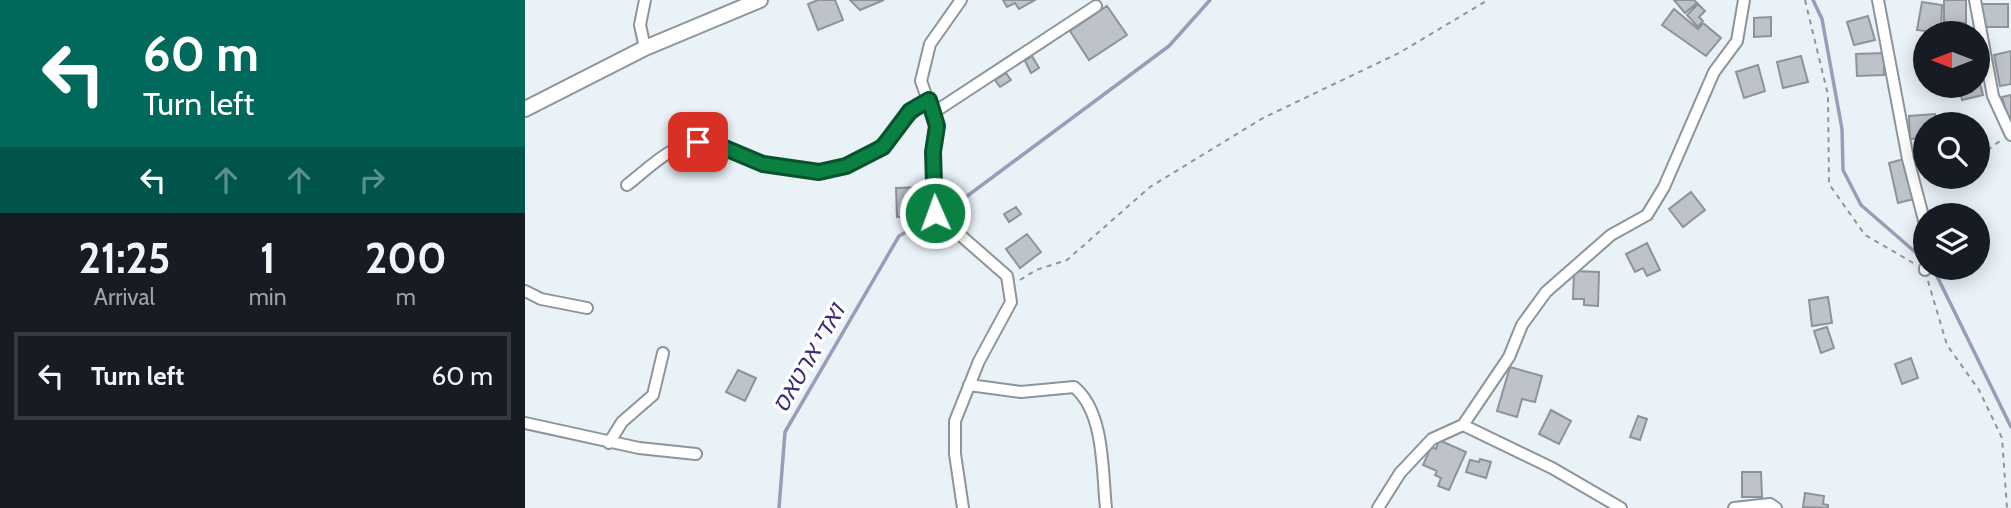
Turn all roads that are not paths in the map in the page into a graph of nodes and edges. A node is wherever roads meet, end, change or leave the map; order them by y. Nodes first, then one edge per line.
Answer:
1 (646, 0) edge
2 (761, 0) edge
3 (961, 0) edge
4 (1744, 0) edge
5 (1878, 0) edge
6 (1975, 0) edge
7 (1096, 6) dead end
8 (645, 48) junction
9 (929, 100) junction
10 (525, 110) edge
11 (933, 113) junction
12 (2011, 135) edge
13 (627, 186) dead end
14 (1920, 203) edge
15 (525, 291) edge
16 (587, 308) dead end
17 (663, 353) dead end
18 (969, 385) junction
19 (525, 424) edge
20 (1463, 425) junction
21 (609, 443) junction
22 (696, 454) dead end
23 (963, 508) edge
24 (1106, 508) edge
25 (1378, 508) edge
26 (1621, 508) edge
27 (1734, 508) edge
28 (1776, 508) edge

1 - 8 street
2 - 8 street
3 - 9 street
4 - 20 street
5 - 14 street
6 - 12 street
7 - 11 street
8 - 10 street
9 - 11 street
9 - 13 street
11 - 18 street
15 - 16 street
17 - 21 street
18 - 23 street
18 - 24 street
19 - 21 street
20 - 25 street
20 - 26 street
21 - 22 street
27 - 28 street

